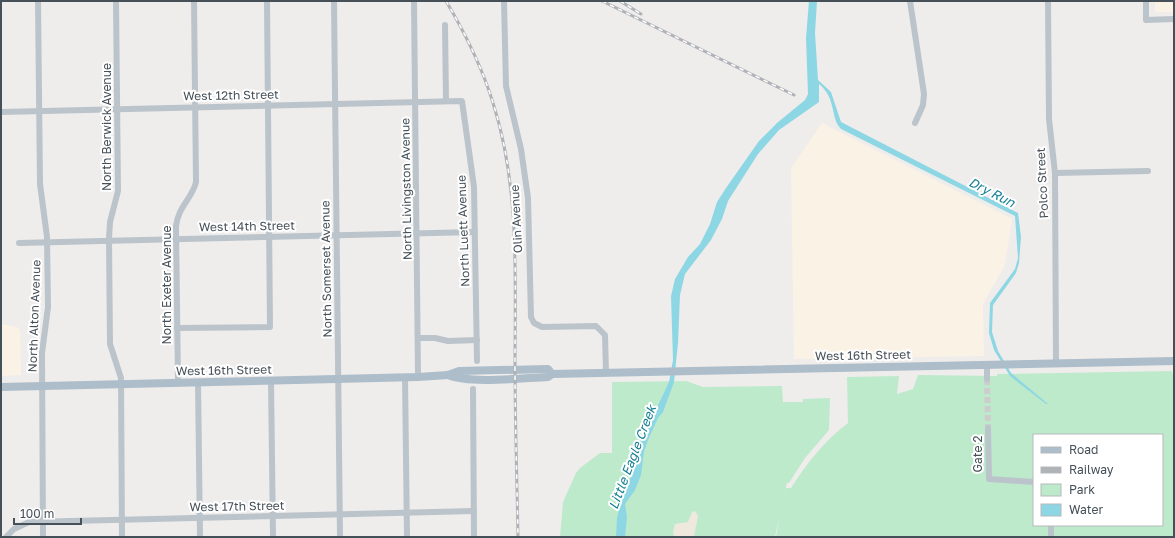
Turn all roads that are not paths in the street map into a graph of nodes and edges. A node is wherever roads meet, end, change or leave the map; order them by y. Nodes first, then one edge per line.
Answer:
1 (38, 1) edge
2 (116, 1) edge
3 (194, 1) edge
4 (267, 1) edge
5 (334, 1) edge
6 (414, 1) edge
7 (504, 1) edge
8 (910, 1) edge
9 (1048, 1) edge
10 (1146, 1) edge
11 (1174, 19) edge
12 (445, 25) dead end
13 (446, 101) junction
14 (462, 101) joint
15 (416, 102) junction
16 (335, 104) junction
17 (268, 105) junction
18 (195, 107) junction
19 (117, 109) junction
20 (39, 111) junction
21 (1, 112) edge
22 (915, 123) dead end
23 (1148, 171) dead end
24 (1055, 173) junction
25 (475, 232) junction
26 (417, 233) junction
27 (337, 235) junction
28 (269, 237) junction
29 (176, 239) junction
30 (109, 240) junction
31 (47, 242) junction
32 (19, 243) dead end
33 (177, 328) junction
34 (418, 338) junction
35 (477, 340) junction
36 (476, 361) dead end
37 (1174, 361) edge
38 (1056, 364) junction
39 (987, 365) junction
40 (606, 373) junction
41 (405, 377) junction
42 (418, 377) junction
43 (338, 379) junction
44 (987, 379) tunnel mouth
45 (271, 381) junction
46 (198, 382) junction
47 (178, 383) junction
48 (120, 384) junction
49 (42, 386) junction
50 (1, 387) edge
51 (473, 389) dead end
52 (988, 428) tunnel mouth
53 (1033, 482) edge
54 (474, 511) junction
55 (407, 513) junction
56 (340, 514) junction
57 (272, 516) junction
58 (200, 518) junction
59 (122, 520) junction
60 (43, 522) junction
61 (1051, 526) edge
62 (6, 537) edge
63 (43, 537) edge
64 (122, 537) edge
65 (200, 537) edge
66 (273, 537) edge
67 (340, 537) edge
68 (407, 537) edge
69 (474, 537) edge
70 (1051, 537) edge

1 - 20 street, North Alton Avenue
2 - 19 street, North Berwick Avenue
3 - 18 street, North Exeter Avenue
4 - 17 street
5 - 16 street, North Somerset Avenue
6 - 15 street, North Livingston Avenue
7 - 40 street, Olin Avenue
8 - 22 street
9 - 24 street, Polco Street
10 - 11 street
12 - 13 street
13 - 14 street, West 12th Street
13 - 15 street, West 12th Street
14 - 25 street, North Luett Avenue
15 - 16 street, West 12th Street
15 - 26 street, North Livingston Avenue
16 - 17 street, West 12th Street
16 - 27 street, North Somerset Avenue
17 - 18 street, West 12th Street
17 - 28 street
18 - 19 street, West 12th Street
18 - 29 street, North Exeter Avenue
19 - 20 street, West 12th Street
19 - 30 street, North Berwick Avenue
20 - 21 street, West 12th Street
20 - 31 street, North Alton Avenue
23 - 24 street
24 - 38 street, Polco Street
25 - 26 street, West 14th Street
25 - 35 street, North Luett Avenue
26 - 27 street, West 14th Street
26 - 34 street, North Livingston Avenue
27 - 28 street, West 14th Street
27 - 43 street, North Somerset Avenue
28 - 29 street, West 14th Street
28 - 33 street
29 - 30 street, West 14th Street
29 - 33 street, North Exeter Avenue
30 - 31 street, West 14th Street
30 - 48 street, North Berwick Avenue
31 - 32 street, West 14th Street
31 - 49 street, North Alton Avenue
33 - 47 street, North Exeter Avenue
34 - 35 street
34 - 42 street, North Livingston Avenue
35 - 36 street, North Luett Avenue
37 - 38 main road, West 16th Street
38 - 39 main road, West 16th Street
39 - 40 main road, West 16th Street
39 - 44 street
40 - 42 main road, West 16th Street
41 - 42 main road, West 16th Street
41 - 43 main road, West 16th Street
41 - 55 street
43 - 45 main road, West 16th Street
43 - 56 street, North Somerset Avenue
45 - 46 main road, West 16th Street
45 - 57 street
46 - 47 main road, West 16th Street
46 - 58 street
47 - 48 main road, West 16th Street
48 - 49 main road, West 16th Street
48 - 59 street, North Berwick Avenue
49 - 50 main road, West 16th Street
49 - 60 street, North Alton Avenue
51 - 54 street
52 - 53 street, Gate 2
54 - 55 street, West 17th Street
54 - 69 street
55 - 56 street, West 17th Street
55 - 68 street
56 - 57 street, West 17th Street
56 - 67 street, North Somerset Avenue
57 - 58 street, West 17th Street
57 - 66 street
58 - 59 street, West 17th Street
58 - 65 street
59 - 60 street, West 17th Street
59 - 64 street, North Berwick Avenue
60 - 62 street, West 17th Street
60 - 63 street, North Alton Avenue
61 - 70 street

